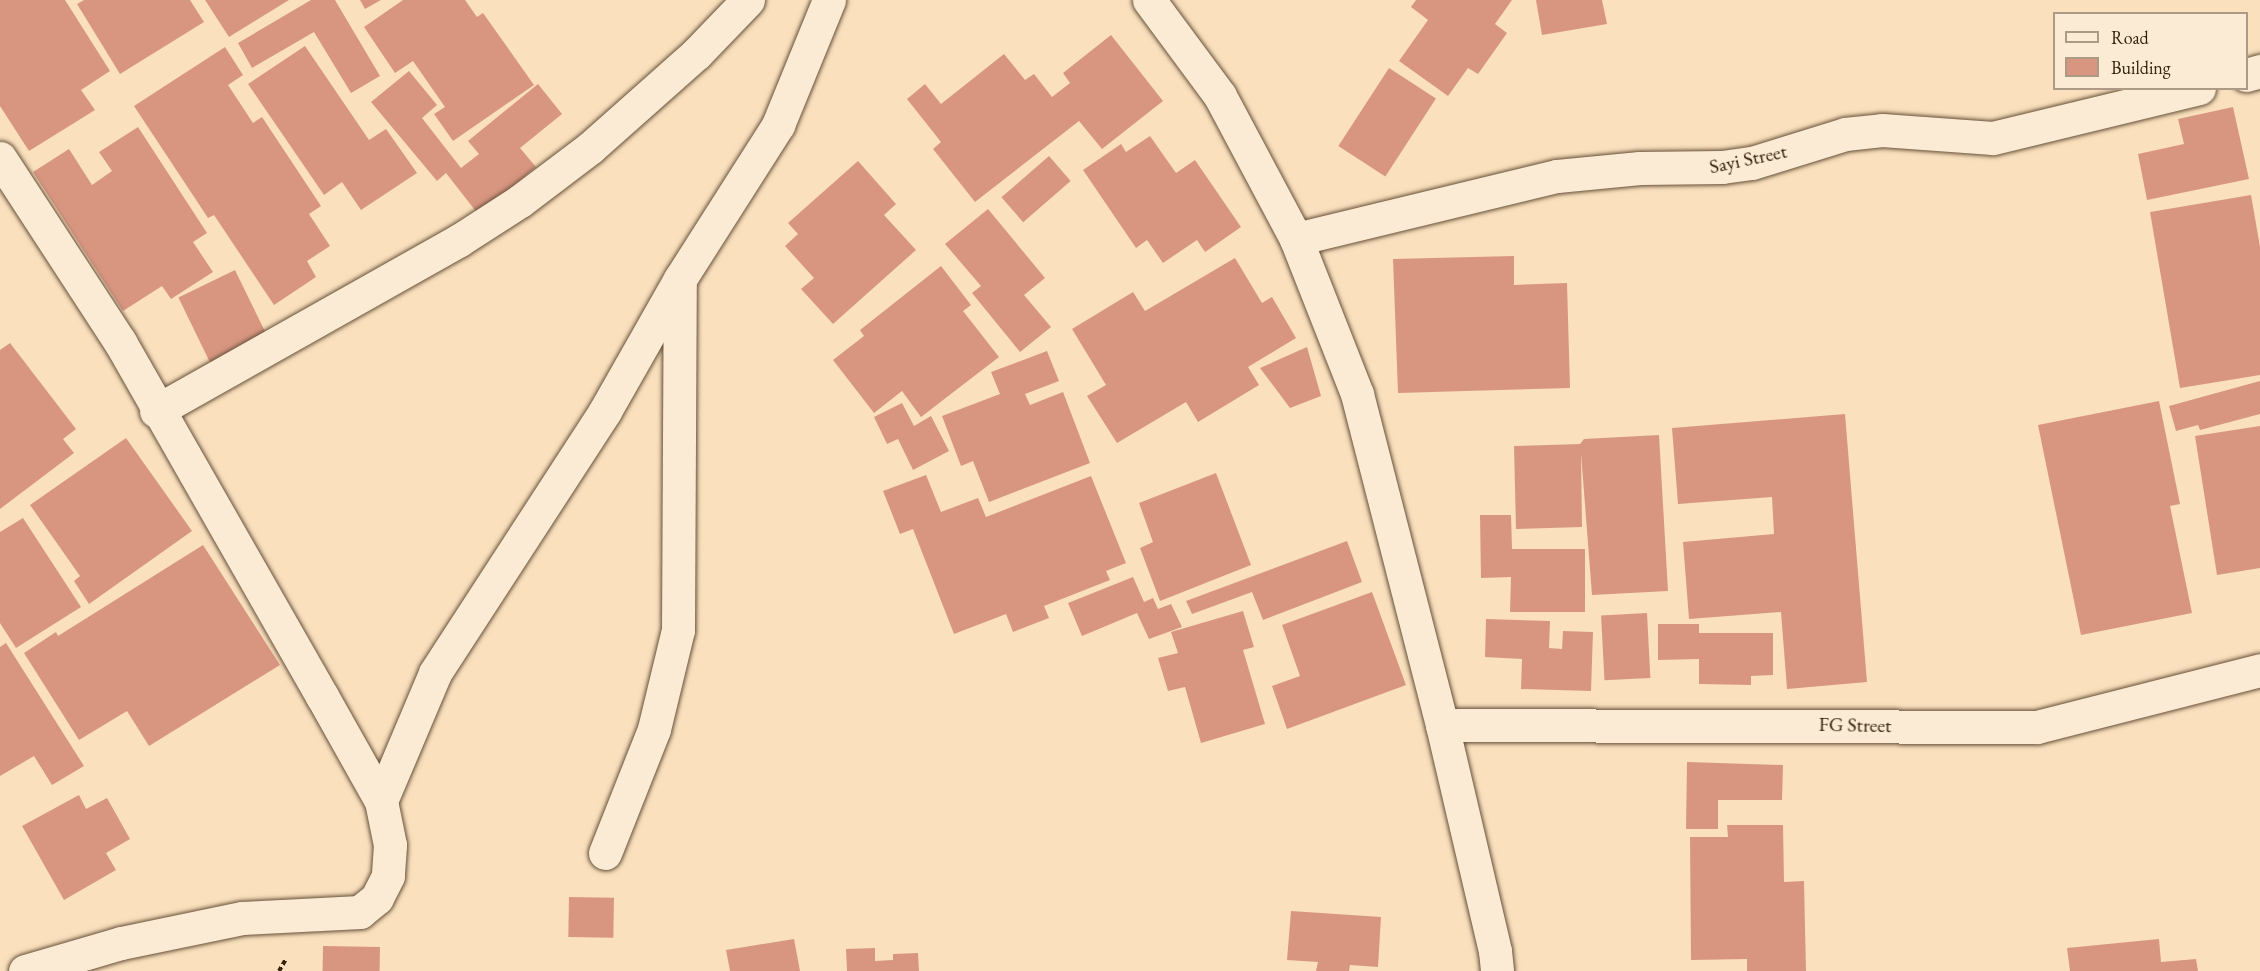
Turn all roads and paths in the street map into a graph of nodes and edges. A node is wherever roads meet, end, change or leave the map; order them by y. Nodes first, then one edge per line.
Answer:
1 (748, 0) edge
2 (829, 0) edge
3 (1149, 0) edge
4 (2191, 90) edge
5 (0, 159) edge
6 (1296, 239) junction
7 (680, 279) junction
8 (156, 411) junction
9 (2260, 670) edge
10 (1442, 725) junction
11 (381, 801) junction
12 (604, 853) dead end
13 (25, 971) edge
14 (1497, 971) edge

1 - 8 street
2 - 7 street
3 - 6 street
4 - 6 street, Sayi Street
5 - 8 street
6 - 10 street
7 - 11 street
7 - 12 street
8 - 11 street
9 - 10 street, FG Street
10 - 14 street
11 - 13 street

